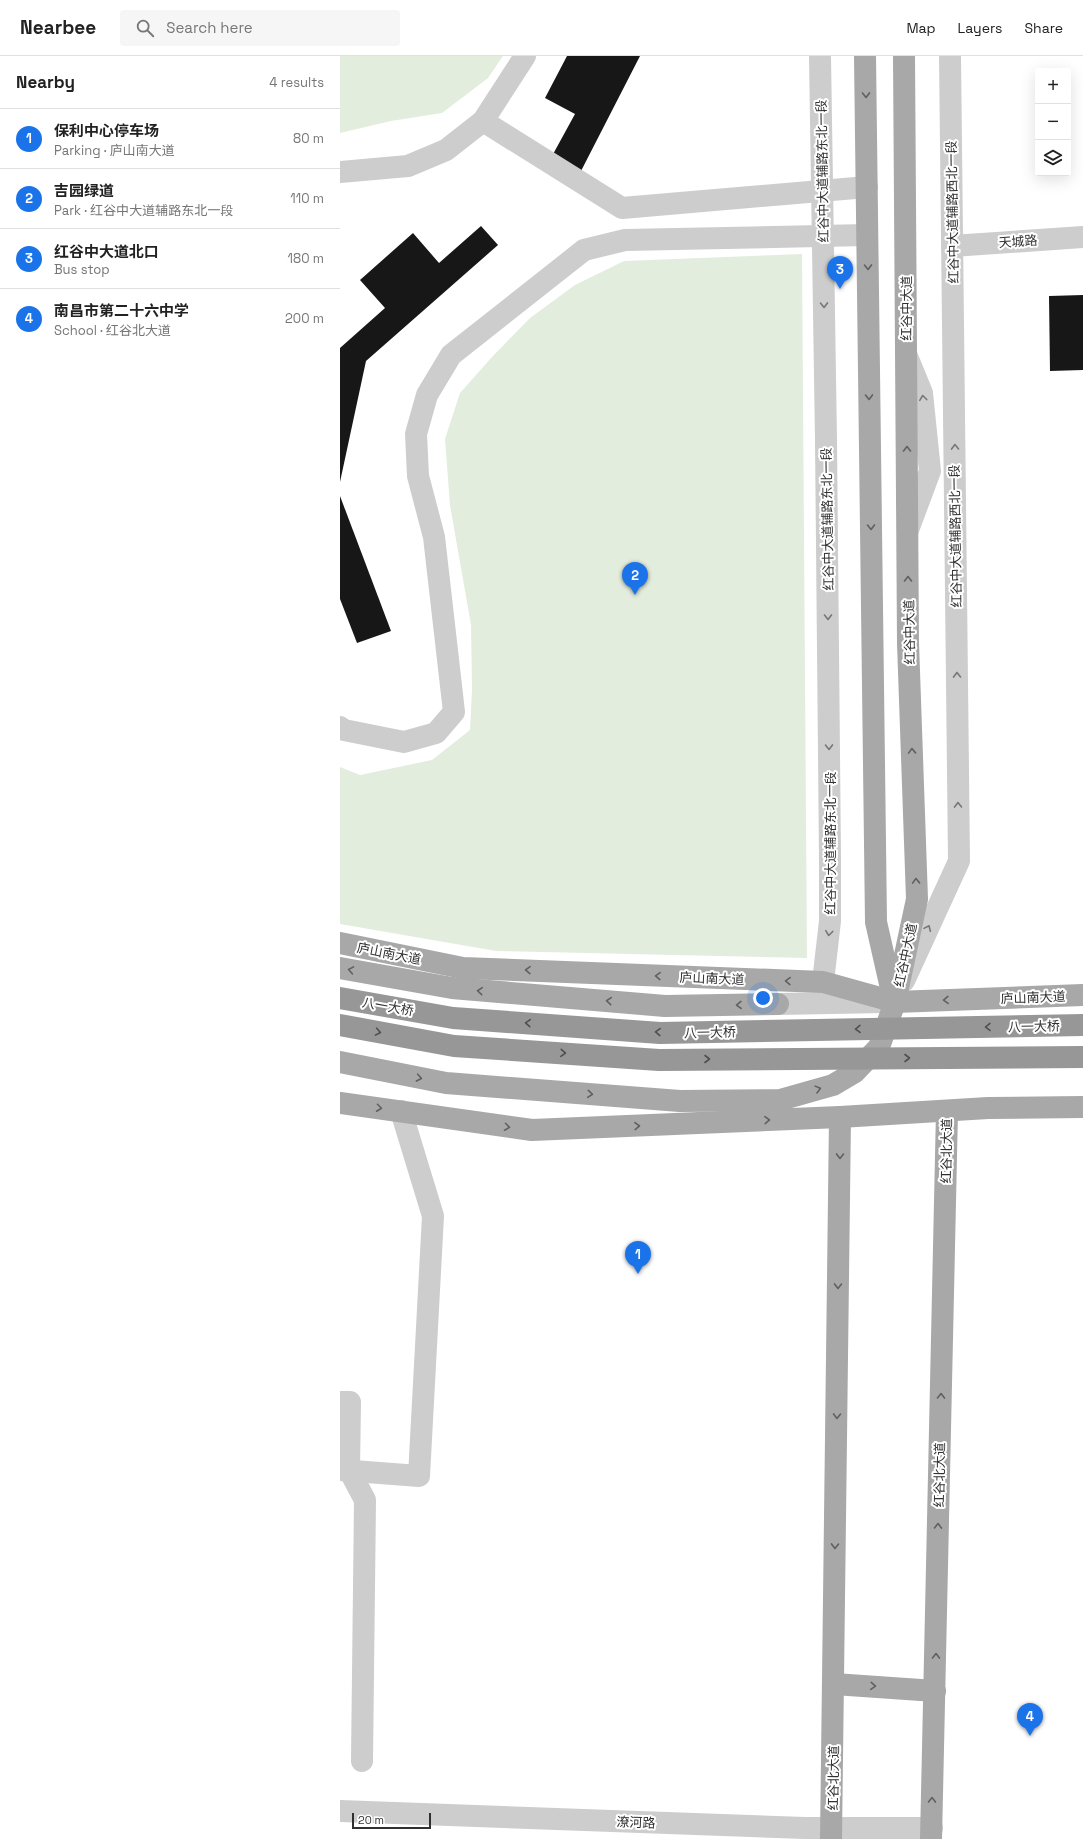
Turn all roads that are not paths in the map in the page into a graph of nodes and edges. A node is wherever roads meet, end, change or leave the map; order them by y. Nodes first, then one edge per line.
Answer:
1 (525, 56) edge
2 (820, 56) edge
3 (865, 56) edge
4 (904, 56) edge
5 (950, 56) edge
6 (483, 122) junction
7 (340, 172) edge
8 (867, 186) junction
9 (822, 190) junction
10 (622, 208) junction
11 (823, 235) junction
12 (867, 235) junction
13 (1083, 237) edge
14 (625, 240) junction
15 (952, 246) junction
16 (340, 727) edge
17 (340, 943) edge
18 (340, 968) edge
19 (822, 982) junction
20 (1083, 995) edge
21 (340, 998) edge
22 (895, 1002) junction
23 (778, 1004) joint
24 (340, 1025) edge
25 (1083, 1025) edge
26 (1083, 1057) edge
27 (340, 1062) edge
28 (340, 1103) edge
29 (1083, 1107) edge
30 (401, 1111) junction
31 (947, 1111) junction
32 (840, 1117) junction
33 (340, 1402) edge
34 (345, 1470) edge
35 (834, 1684) junction
36 (935, 1691) junction
37 (362, 1761) dead end
38 (340, 1811) edge
39 (832, 1834) edge
40 (932, 1834) edge

1 - 6 street
2 - 9 street, 红谷中大道辅路东北一段
3 -> 8 main road, 红谷中大道
22 -> 4 main road, 红谷中大道
5 - 15 street, 红谷中大道辅路西北一段
6 - 7 street
6 - 10 street
8 - 9 street
8 - 12 main road, 红谷中大道
9 - 10 street
9 - 11 street, 红谷中大道辅路东北一段
10 - 14 street
11 - 12 street
11 - 14 street
11 -> 19 street, 红谷中大道辅路东北一段
12 -> 22 main road, 红谷中大道
13 - 15 street, 天城路
14 - 16 street
22 -> 15 street, 红谷中大道辅路西北一段
19 -> 17 main road, 庐山南大道
23 -> 18 main road
19 - 22 main road, 庐山南大道
20 -> 22 main road, 庐山南大道
25 -> 21 highway, 八一大桥, bridge
22 - 23 street
27 -> 22 main road
24 -> 26 highway, 八一大桥, bridge
28 -> 30 main road
29 - 31 main road
30 -> 32 main road
30 - 34 street
31 - 32 main road
36 -> 31 main road, 红谷北大道
32 -> 35 main road, 红谷北大道
33 - 34 street
34 - 37 street
35 -> 36 main road
35 - 39 main road, 红谷北大道
40 -> 36 main road, 红谷北大道
38 - 39 street, 潦河路
39 - 40 street, 潦河路

